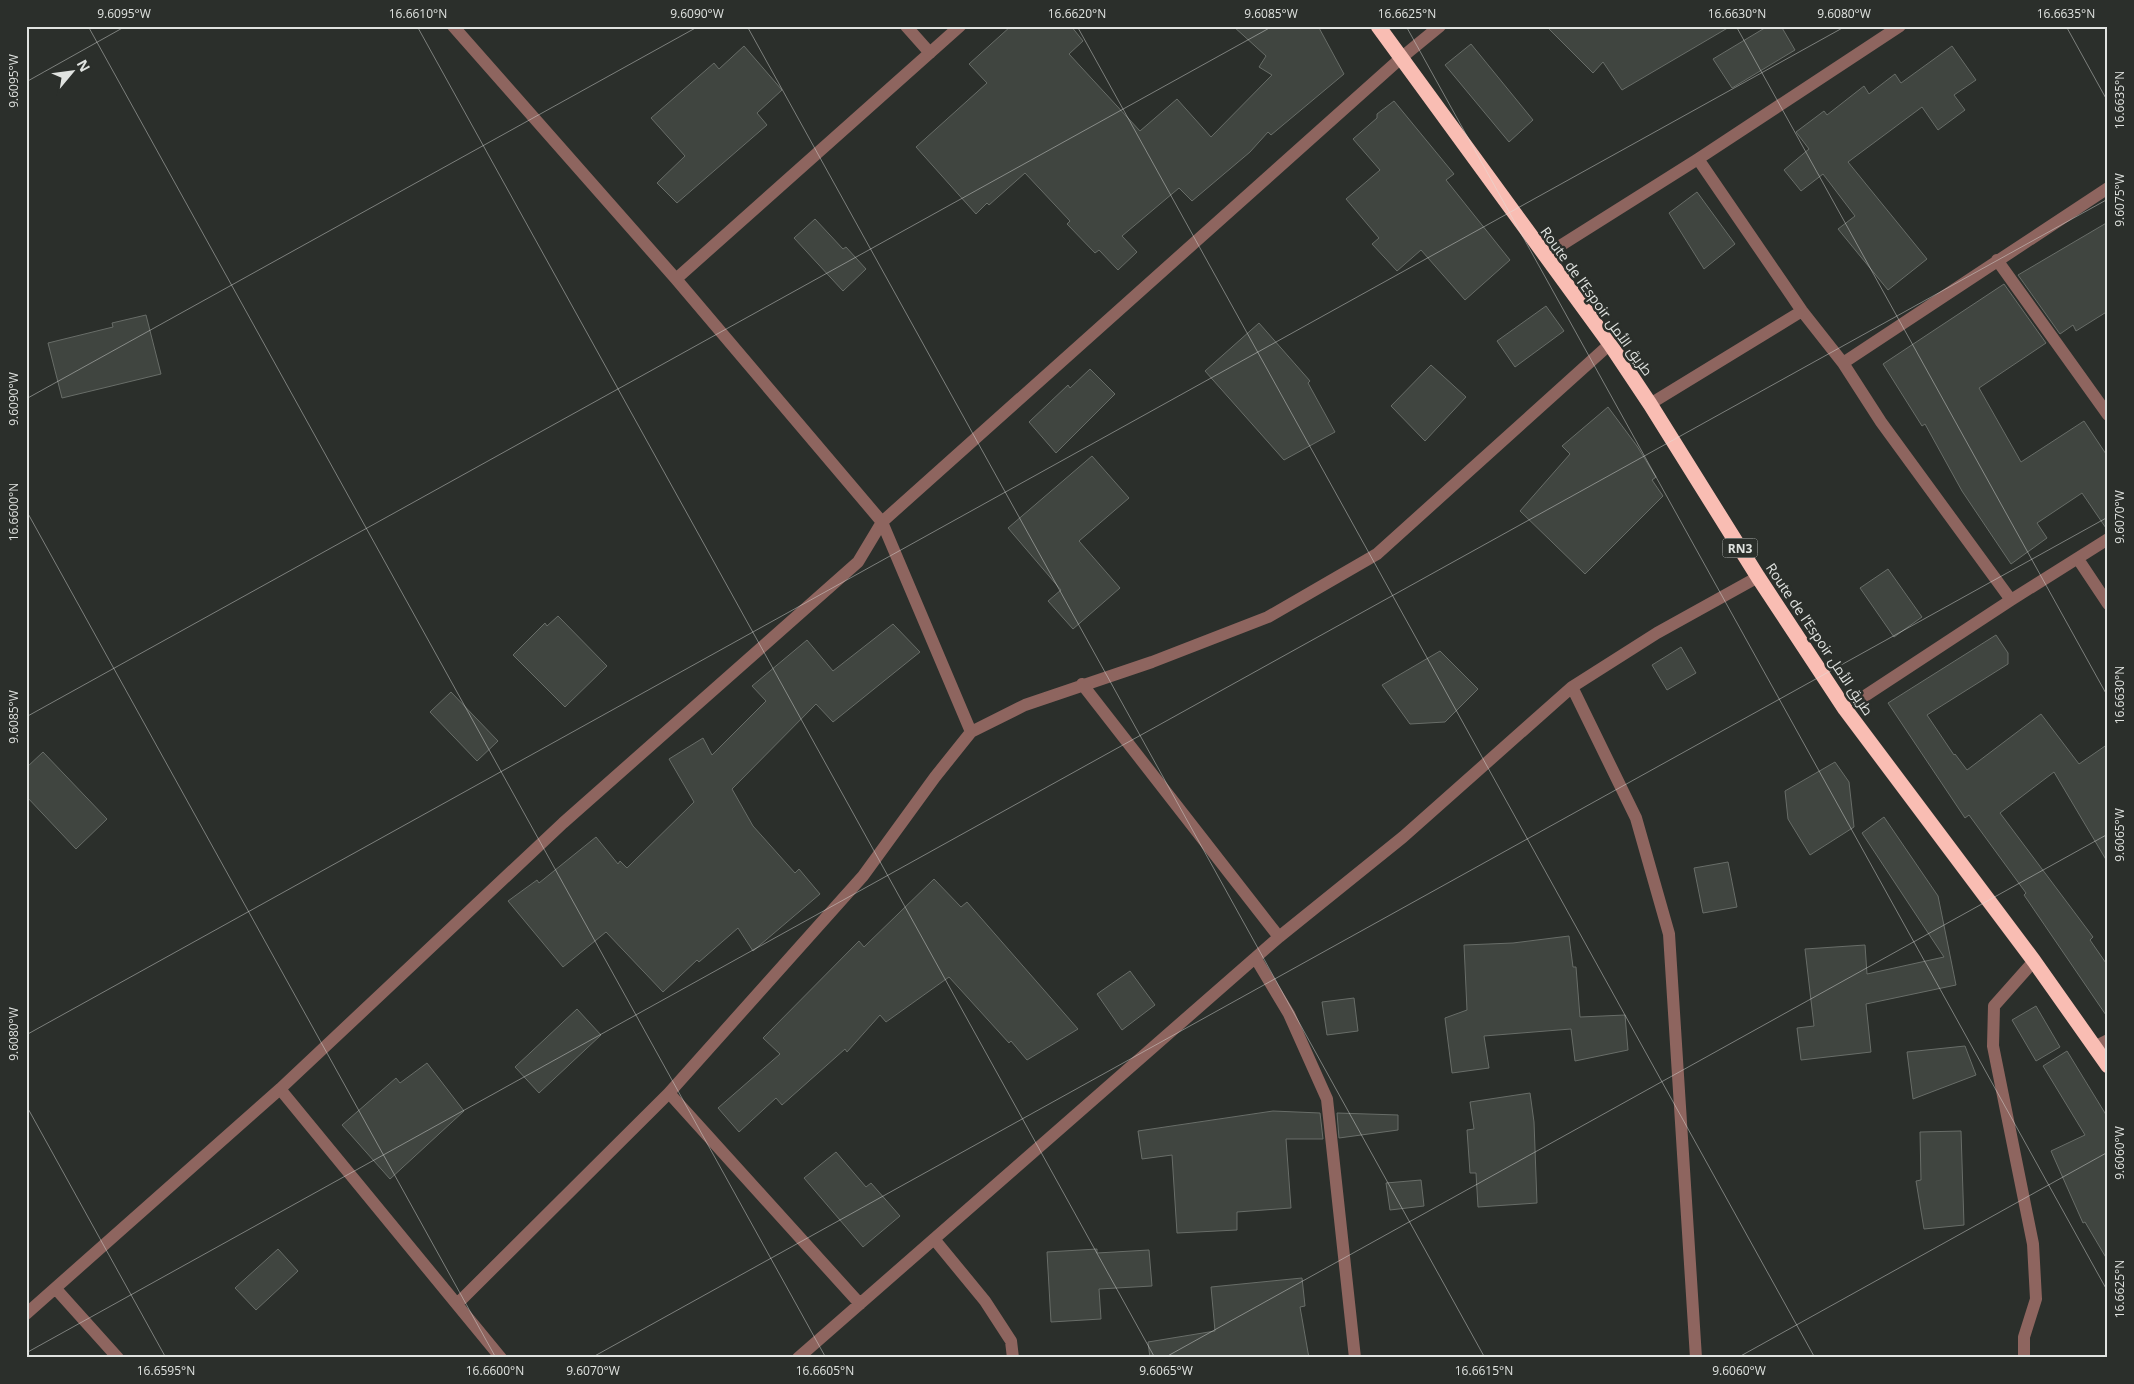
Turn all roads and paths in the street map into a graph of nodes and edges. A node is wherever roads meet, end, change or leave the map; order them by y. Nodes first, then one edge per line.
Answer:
1 (453, 26) edge
2 (906, 26) edge
3 (960, 26) edge
4 (1378, 26) edge
5 (1440, 26) edge
6 (1900, 26) edge
7 (930, 53) junction
8 (1401, 58) junction
9 (1698, 159) junction
10 (2108, 188) edge
11 (1544, 256) junction
12 (1997, 260) junction
13 (676, 279) junction
14 (1802, 311) junction
15 (1610, 344) junction
16 (1843, 364) junction
17 (1650, 404) junction
18 (2108, 415) edge
19 (882, 522) junction
20 (2108, 539) edge
21 (2078, 559) junction
22 (1758, 577) junction
23 (2011, 600) junction
24 (2108, 604) edge
25 (1082, 684) junction
26 (1572, 687) junction
27 (1846, 709) junction
28 (971, 732) junction
29 (1279, 937) junction
30 (1256, 959) junction
31 (2034, 961) junction
32 (2101, 1044) edge
33 (2108, 1066) edge
34 (280, 1089) junction
35 (669, 1093) junction
36 (934, 1239) junction
37 (56, 1289) junction
38 (457, 1304) junction
39 (860, 1304) junction
40 (26, 1314) edge
41 (118, 1358) edge
42 (501, 1358) edge
43 (798, 1358) edge
44 (1013, 1358) edge
45 (1355, 1358) edge
46 (1696, 1358) edge
47 (2024, 1358) edge

1 - 13 street
2 - 7 street
3 - 7 street
4 - 8 highway, Route de l’Espoir طريق الأمل / RN3
5 - 8 street
6 - 9 street
7 - 13 street
8 - 11 highway, Route de l’Espoir طريق الأمل / RN3
8 - 19 street
9 - 11 street
9 - 14 street
10 - 12 street
11 - 15 highway, Route de l’Espoir طريق الأمل / RN3
12 - 16 street
12 - 18 street
13 - 19 street
14 - 16 street
14 - 17 street
15 - 17 highway, Route de l’Espoir طريق الأمل / RN3
15 - 25 street
16 - 23 street
17 - 22 highway, Route de l’Espoir طريق الأمل / RN3
19 - 28 street
19 - 34 street
20 - 21 street
21 - 23 street
21 - 24 street
22 - 26 street
22 - 27 highway, Route de l’Espoir طريق الأمل / RN3
23 - 27 street
25 - 28 street
25 - 29 street
26 - 29 street
26 - 46 street
27 - 31 highway, Route de l’Espoir طريق الأمل / RN3
28 - 35 street
29 - 30 street
30 - 36 street
30 - 45 street
31 - 32 highway, Route de l’Espoir طريق الأمل / RN3
31 - 47 street
32 - 33 highway, Route de l’Espoir طريق الأمل / RN3
34 - 37 street
34 - 38 street
35 - 38 street
35 - 39 street
36 - 39 street
36 - 44 street
37 - 40 street
37 - 41 street
38 - 42 street
39 - 43 street

